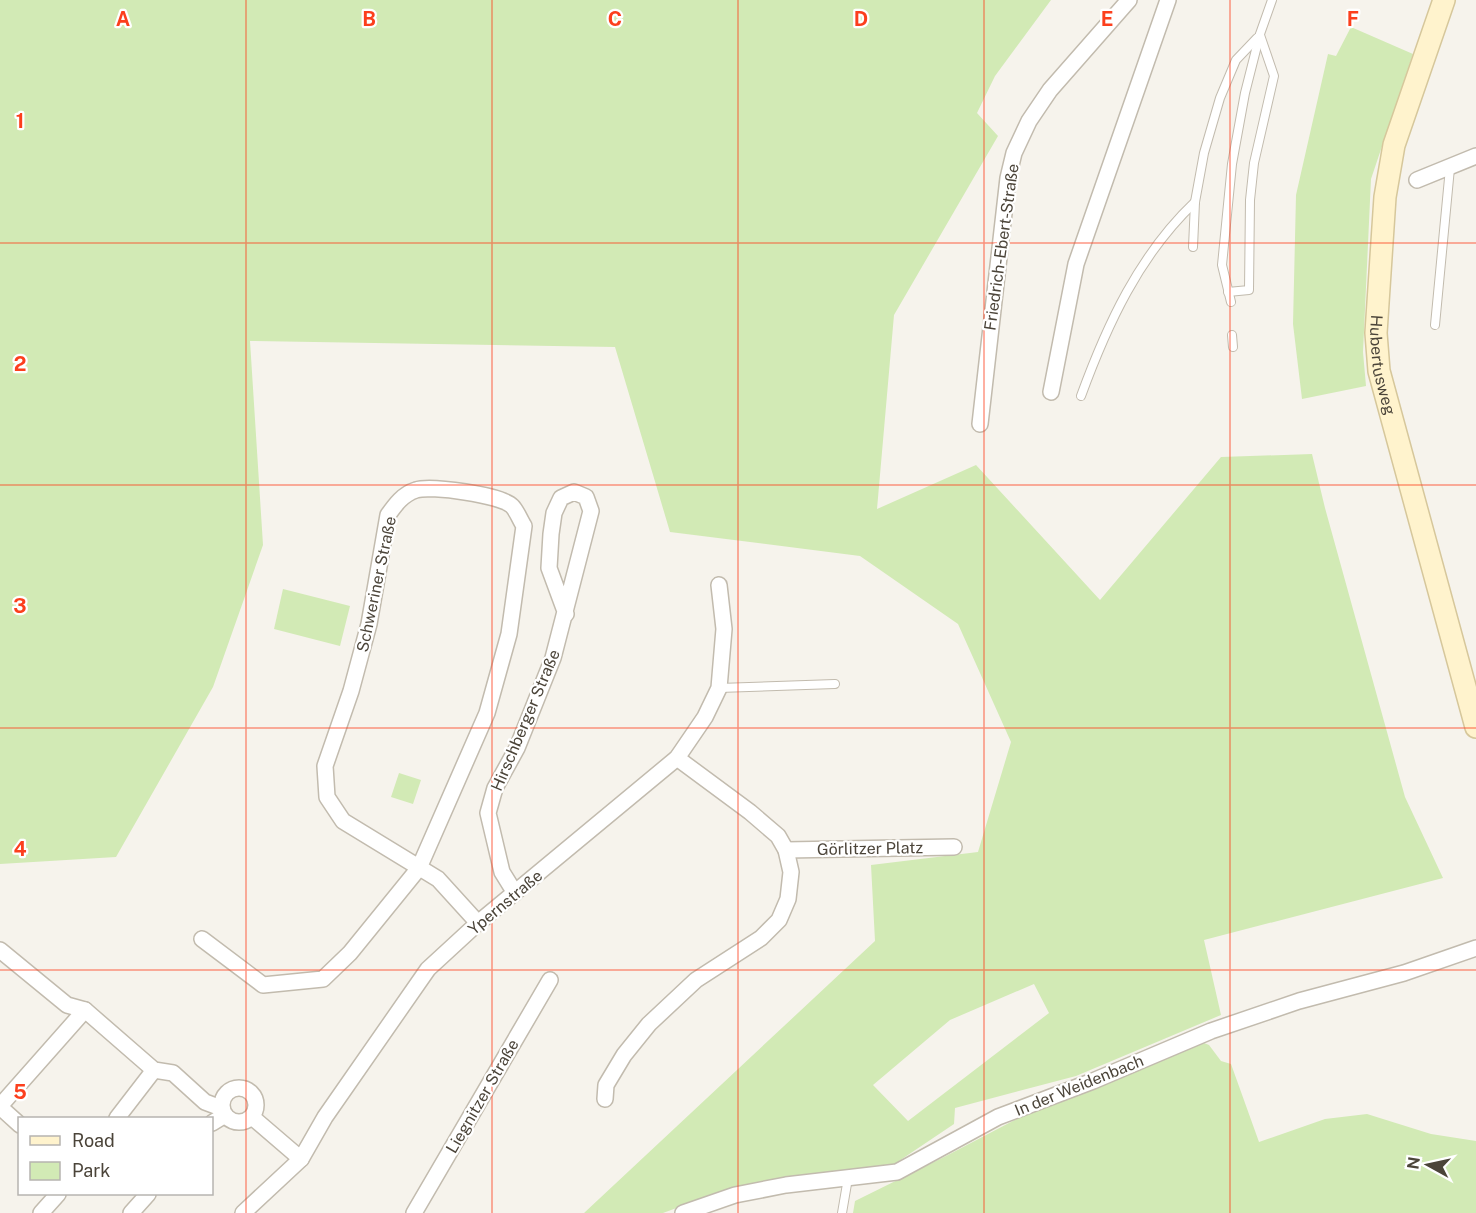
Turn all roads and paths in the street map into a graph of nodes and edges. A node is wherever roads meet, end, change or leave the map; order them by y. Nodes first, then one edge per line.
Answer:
1 (1129, 0) edge
2 (1168, 0) edge
3 (1272, 0) edge
4 (1444, 0) edge
5 (1260, 34) junction
6 (1476, 156) edge
7 (1450, 168) junction
8 (1417, 180) dead end
9 (1194, 202) junction
10 (1193, 248) dead end
11 (1228, 292) junction
12 (1230, 302) dead end
13 (1435, 325) dead end
14 (1233, 335) dead end
15 (1233, 347) dead end
16 (1051, 392) dead end
17 (1081, 396) dead end
18 (980, 424) dead end
19 (719, 585) dead end
20 (566, 614) junction
21 (835, 684) dead end
22 (719, 688) junction
23 (1476, 727) edge
24 (677, 758) junction
25 (954, 848) dead end
26 (786, 849) junction
27 (419, 868) junction
28 (515, 893) junction
29 (478, 923) junction
30 (202, 939) dead end
31 (1476, 948) edge
32 (0, 950) edge
33 (550, 980) dead end
34 (85, 1010) junction
35 (154, 1070) junction
36 (605, 1099) dead end
37 (0, 1107) edge
38 (223, 1111) junction
39 (119, 1117) edge
40 (252, 1117) junction
41 (213, 1122) edge
42 (18, 1123) edge
43 (301, 1159) junction
44 (848, 1178) junction
45 (57, 1195) edge
46 (147, 1195) edge
47 (41, 1213) edge
48 (131, 1213) edge
49 (243, 1213) edge
50 (414, 1213) edge
51 (683, 1213) edge
52 (842, 1213) edge

1 - 18 street, Friedrich-Ebert-Straße
2 - 16 street
3 - 5 lane
4 - 23 street, Hubertusweg
5 - 9 lane
5 - 11 lane
5 - 11 lane
6 - 7 street
7 - 8 street
7 - 13 lane
9 - 10 lane
9 - 17 lane
11 - 12 lane
14 - 15 lane
19 - 22 street, Ypernstraße
20 - 20 street, Hirschberger Straße
20 - 28 street, Hirschberger Straße
21 - 22 lane
22 - 24 street, Ypernstraße
24 - 26 street
24 - 28 street, Ypernstraße
25 - 26 street, Görlitzer Platz
26 - 36 street
27 - 27 street, Schweriner Straße
27 - 29 street, Schweriner Straße
27 - 30 street
28 - 29 street, Ypernstraße
29 - 43 street, Ypernstraße
31 - 44 street, In der Weidenbach
32 - 34 street
33 - 50 street, Liegnitzer Straße
34 - 35 street
34 - 37 street
35 - 38 street
35 - 39 street
37 - 42 street
38 - 40 street
38 - 40 street
38 - 41 street
40 - 43 street
43 - 49 street, Ypernstraße
44 - 51 street, In der Weidenbach
44 - 52 lane
45 - 47 street
46 - 48 street

